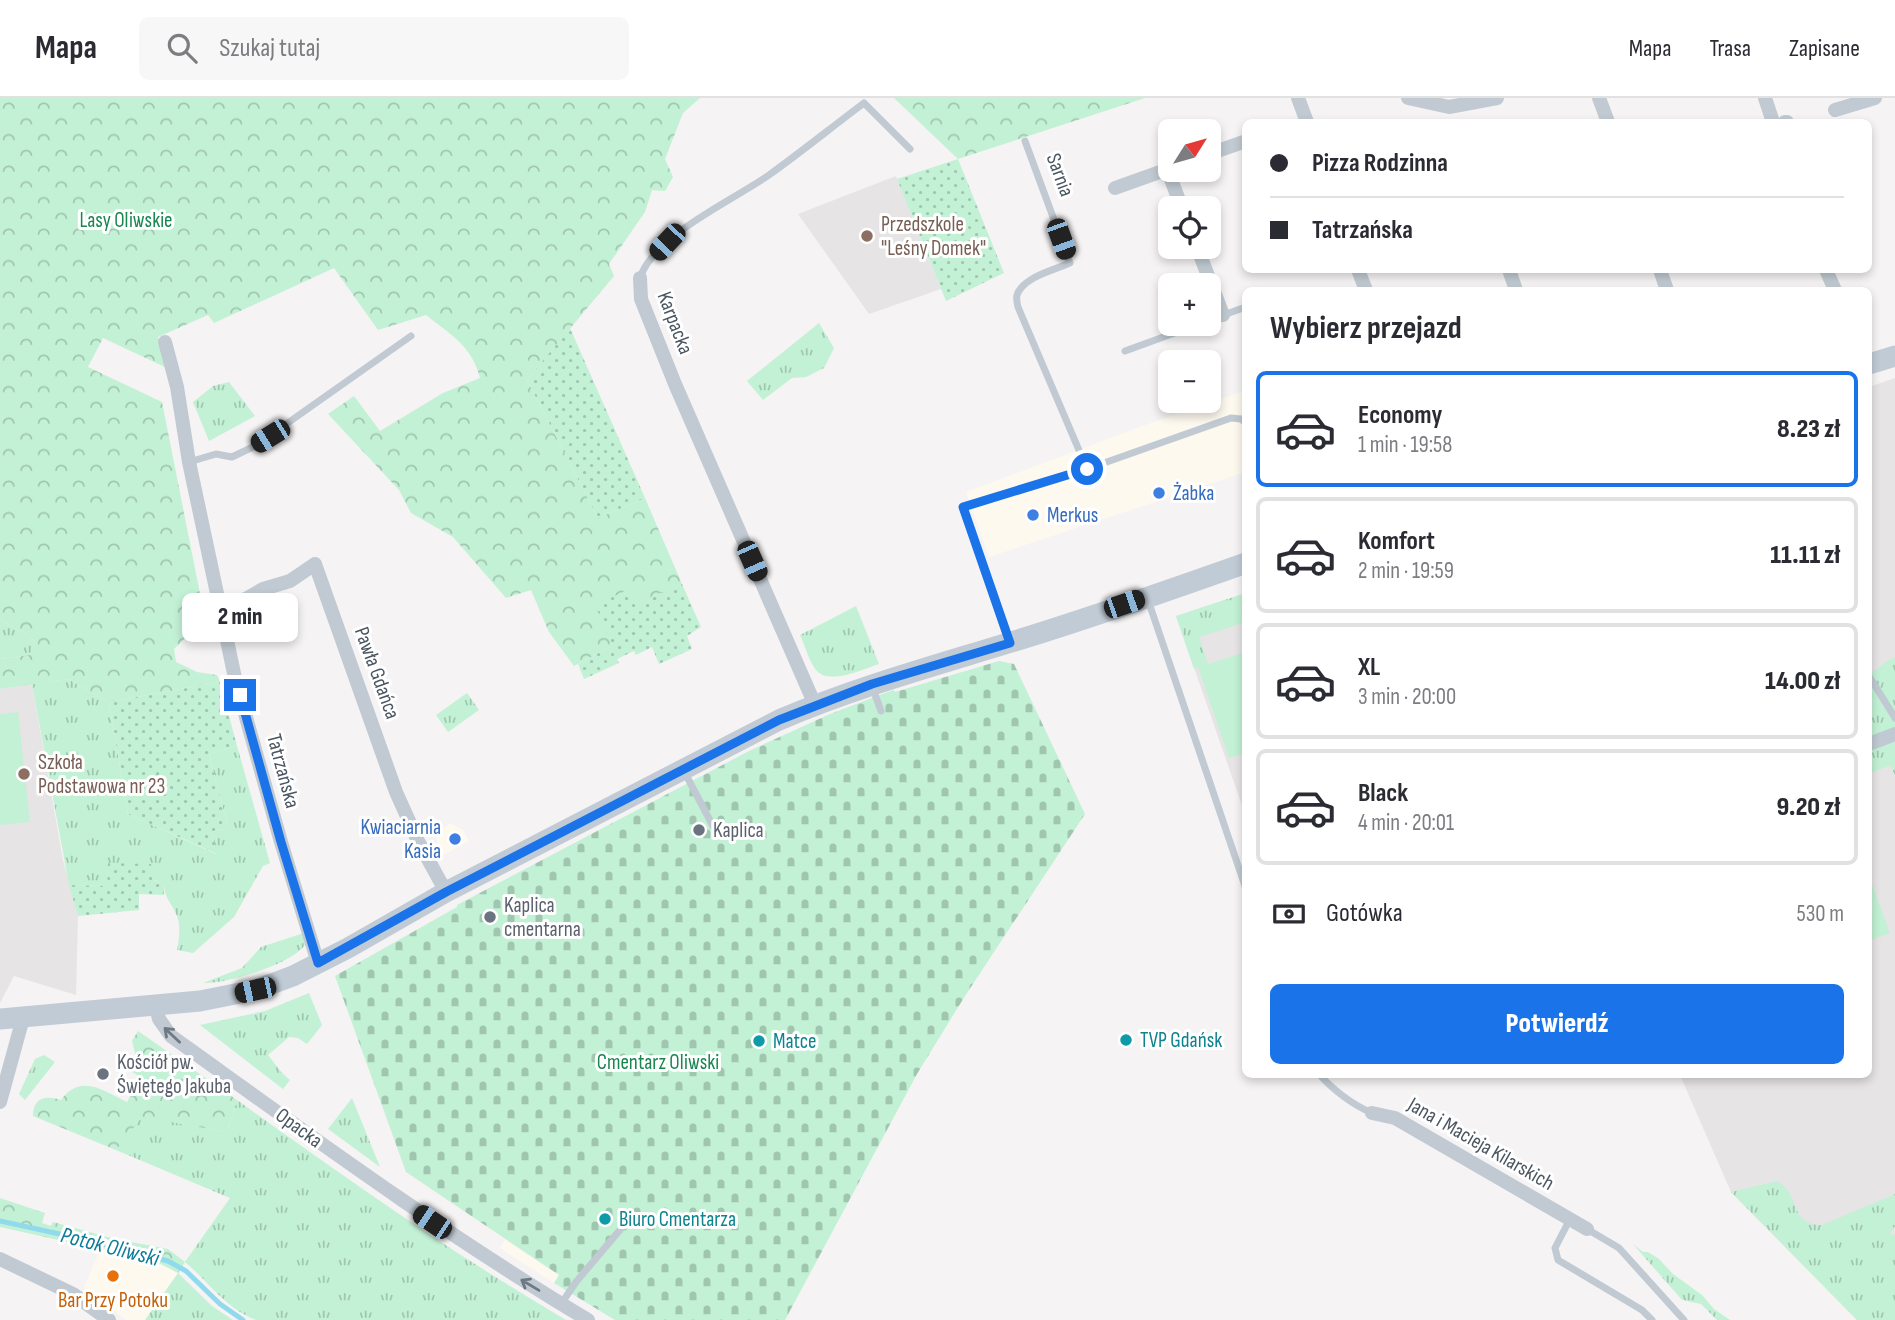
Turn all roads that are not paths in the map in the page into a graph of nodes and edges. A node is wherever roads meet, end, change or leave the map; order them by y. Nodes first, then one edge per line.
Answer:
1 (1298, 98) edge
2 (1408, 98) edge
3 (1497, 98) edge
4 (1599, 98) edge
5 (1765, 98) edge
6 (1875, 98) edge
7 (1449, 107) junction
8 (1835, 110) dead end
9 (1303, 119) edge
10 (1454, 119) edge
11 (1607, 119) edge
12 (1772, 119) edge
13 (1025, 141) dead end
14 (1242, 142) edge
15 (910, 149) dead end
16 (1222, 149) edge
17 (1158, 172) edge
18 (1115, 188) dead end
19 (640, 278) joint
20 (1242, 308) edge
21 (1221, 315) edge
22 (411, 336) dead end
23 (1166, 336) edge
24 (165, 342) dead end
25 (1125, 351) dead end
26 (1895, 356) edge
27 (1872, 363) edge
28 (1242, 420) edge
29 (189, 462) junction
30 (1087, 469) junction
31 (1242, 564) edge
32 (1147, 596) junction
33 (220, 613) junction
34 (1010, 643) junction
35 (1872, 681) edge
36 (872, 684) junction
37 (815, 705) junction
38 (881, 711) dead end
39 (1895, 719) edge
40 (1893, 740) edge
41 (1872, 744) edge
42 (683, 770) junction
43 (714, 828) dead end
44 (1242, 878) edge
45 (446, 892) junction
46 (318, 963) junction
47 (156, 1007) junction
48 (23, 1018) junction
49 (0, 1019) edge
50 (1322, 1078) edge
51 (0, 1102) edge
52 (1372, 1113) joint
53 (630, 1218) dead end
54 (1570, 1219) junction
55 (1587, 1229) joint
56 (0, 1259) edge
57 (561, 1304) junction
58 (109, 1320) edge
59 (589, 1320) edge
60 (1652, 1320) edge
61 (1684, 1320) edge

1 - 9 street
2 - 7 street
3 - 7 street
4 - 11 street
5 - 12 street
6 - 8 street
7 - 10 street
13 - 30 lane, Sarnia
14 - 16 street
15 - 19 lane, Karpacka
17 - 18 street
19 - 37 street, Karpacka
20 - 21 lane
22 - 29 lane
23 - 25 lane
24 - 29 street, Tatrzańska
26 - 27 street
28 - 30 lane
29 - 33 street, Tatrzańska
30 - 34 lane
31 - 32 street
32 - 34 street
32 - 44 lane
33 - 45 street, Pawła Gdańca
33 - 46 street, Tatrzańska
34 - 36 street
35 - 39 lane
36 - 37 street
36 - 38 lane
37 - 42 street
40 - 41 street
42 - 43 lane
42 - 45 street
45 - 46 street
46 - 47 street
47 - 48 street
57 -> 47 street, Opacka
48 - 49 street
48 - 51 street
50 - 52 lane, Jana i Macieja Kilarskich
52 - 54 street, Jana i Macieja Kilarskich
53 - 57 lane
54 - 55 street, Jana i Macieja Kilarskich
54 - 60 lane
55 - 61 lane
56 - 58 street
57 - 59 street, Opacka

